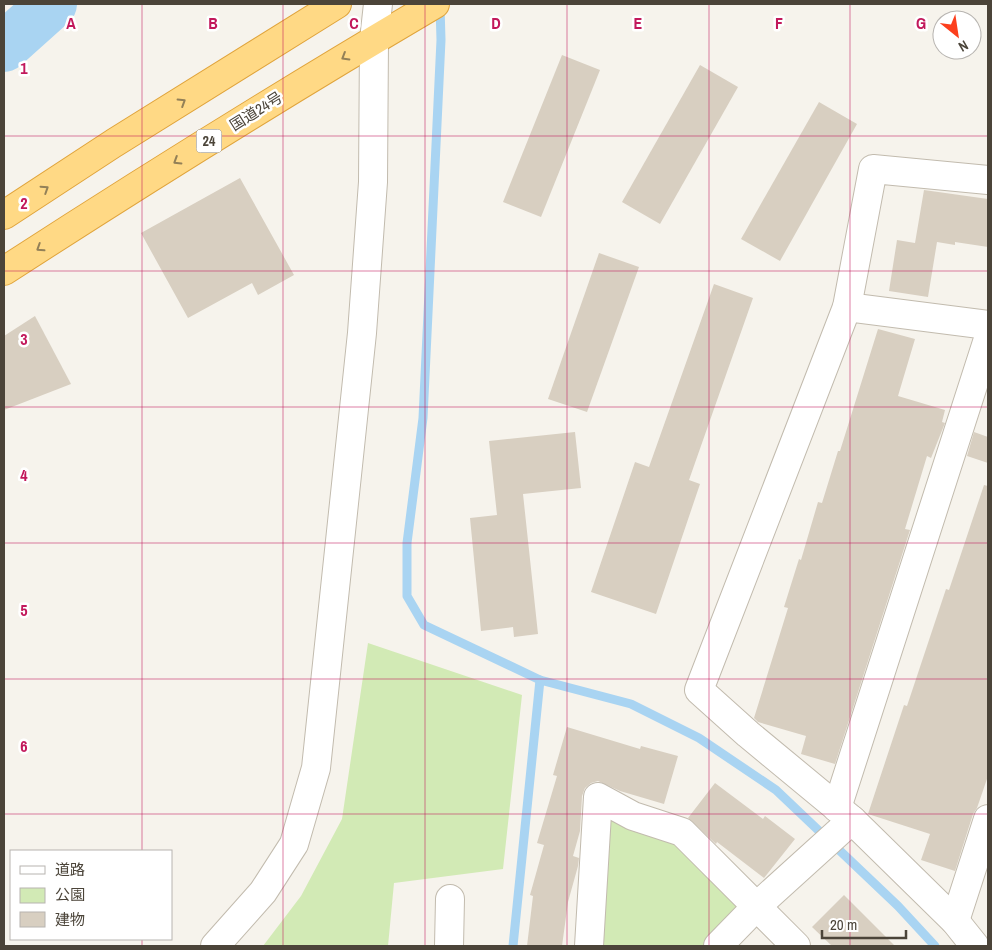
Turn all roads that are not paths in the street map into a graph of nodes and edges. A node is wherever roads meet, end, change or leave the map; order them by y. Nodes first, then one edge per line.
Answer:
1 (337, 4) edge
2 (378, 4) edge
3 (426, 9) edge
4 (374, 40) junction
5 (988, 180) edge
6 (4, 215) edge
7 (4, 271) edge
8 (847, 307) junction
9 (988, 325) edge
10 (988, 339) edge
11 (843, 820) junction
12 (988, 820) edge
13 (450, 899) dead end
14 (756, 907) junction
15 (955, 921) junction
16 (214, 946) edge
17 (450, 946) edge
18 (589, 946) edge
19 (718, 946) edge
20 (796, 946) edge
21 (975, 946) edge

6 -> 1 highway
2 - 4 street
3 - 4 highway, 国道24号 / 24
4 -> 7 highway, 国道24号 / 24
4 - 16 street
5 - 8 street
8 - 9 street
8 - 11 street
10 - 11 street
11 - 14 street
11 - 15 street
12 - 15 street
13 - 17 street
14 - 18 street
14 - 19 street
14 - 20 street
15 - 21 street

